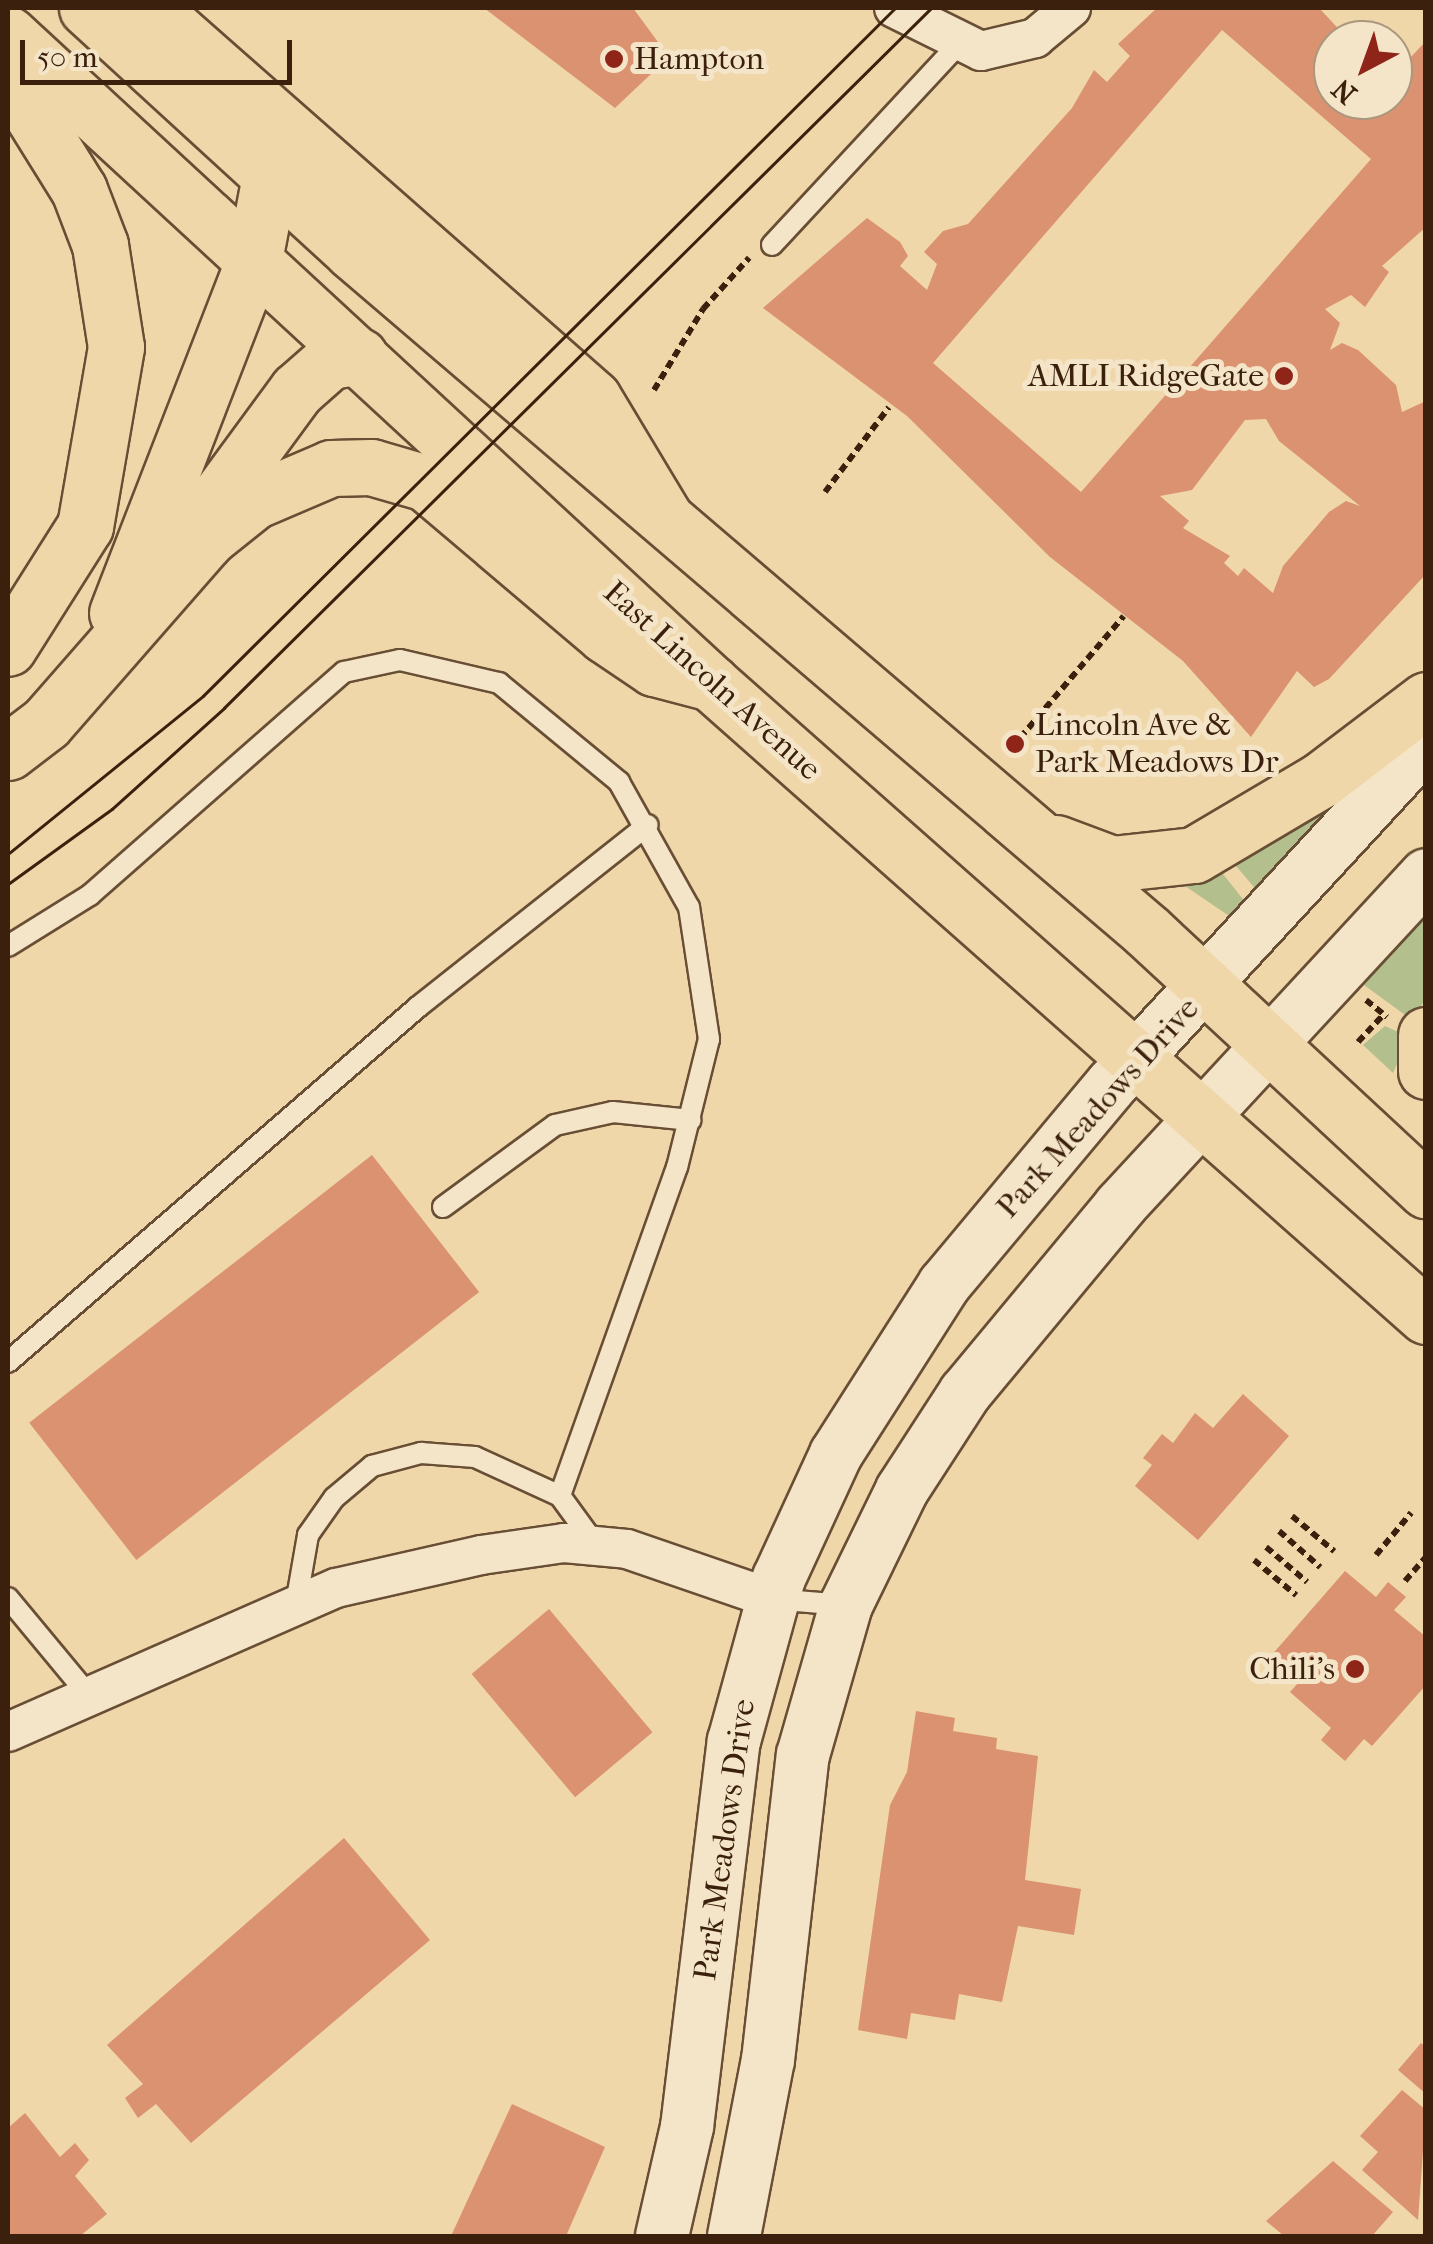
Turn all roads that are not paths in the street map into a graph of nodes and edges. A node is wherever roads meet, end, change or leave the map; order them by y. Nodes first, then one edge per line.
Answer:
1 (87, 8) edge
2 (150, 8) edge
3 (894, 8) edge
4 (1071, 8) edge
5 (8, 34) edge
6 (958, 45) junction
7 (8, 76) edge
8 (270, 176) junction
9 (772, 245) road end
10 (254, 260) junction
11 (360, 356) junction
12 (665, 518) junction
13 (164, 580) junction
14 (8, 648) edge
15 (100, 658) junction
16 (712, 683) junction
17 (1426, 700) edge
18 (1426, 744) edge
19 (8, 752) edge
20 (648, 825) junction
21 (1038, 836) junction
22 (1426, 875) edge
23 (8, 946) edge
24 (1206, 987) junction
25 (1401, 1024) edge
26 (1268, 1049) junction
27 (1135, 1058) junction
28 (1426, 1072) edge
29 (1202, 1118) junction
30 (692, 1120) junction
31 (1426, 1190) edge
32 (443, 1207) dead end
33 (1426, 1316) edge
34 (8, 1362) edge
35 (560, 1496) junction
36 (596, 1546) junction
37 (8, 1598) edge
38 (772, 1599) junction
39 (296, 1604) junction
40 (846, 1605) junction
41 (86, 1692) junction
42 (8, 1732) edge
43 (662, 2236) edge
44 (734, 2236) edge

1 - 8 main road
2 - 12 main road
3 - 6 street
4 - 6 street
5 - 10 main road, East Lincoln Avenue
6 - 9 lane
7 - 14 main road
8 - 10 main road
8 - 12 main road
10 - 11 main road, East Lincoln Avenue
10 - 15 main road
11 - 13 main road
11 - 16 main road, East Lincoln Avenue
12 - 21 main road
13 - 15 main road
13 - 16 main road
15 - 19 main road
16 - 27 main road, East Lincoln Avenue
17 - 21 main road
18 - 24 main road, Park Meadows Drive
20 - 23 lane
20 - 30 lane
20 - 34 lane
21 - 24 main road
22 - 26 main road, Park Meadows Drive
24 - 26 main road
24 - 27 main road, Park Meadows Drive
25 - 28 main road
26 - 29 main road, Park Meadows Drive
26 - 31 main road
27 - 29 main road, East Lincoln Avenue
27 - 38 main road, Park Meadows Drive
29 - 33 main road, East Lincoln Avenue
29 - 40 main road, Park Meadows Drive
30 - 32 lane
30 - 35 lane
35 - 36 lane
35 - 39 lane
36 - 38 street
36 - 39 street
37 - 41 lane
38 - 40 lane
38 - 43 main road, Park Meadows Drive
39 - 41 street
40 - 44 main road, Park Meadows Drive
41 - 42 street

